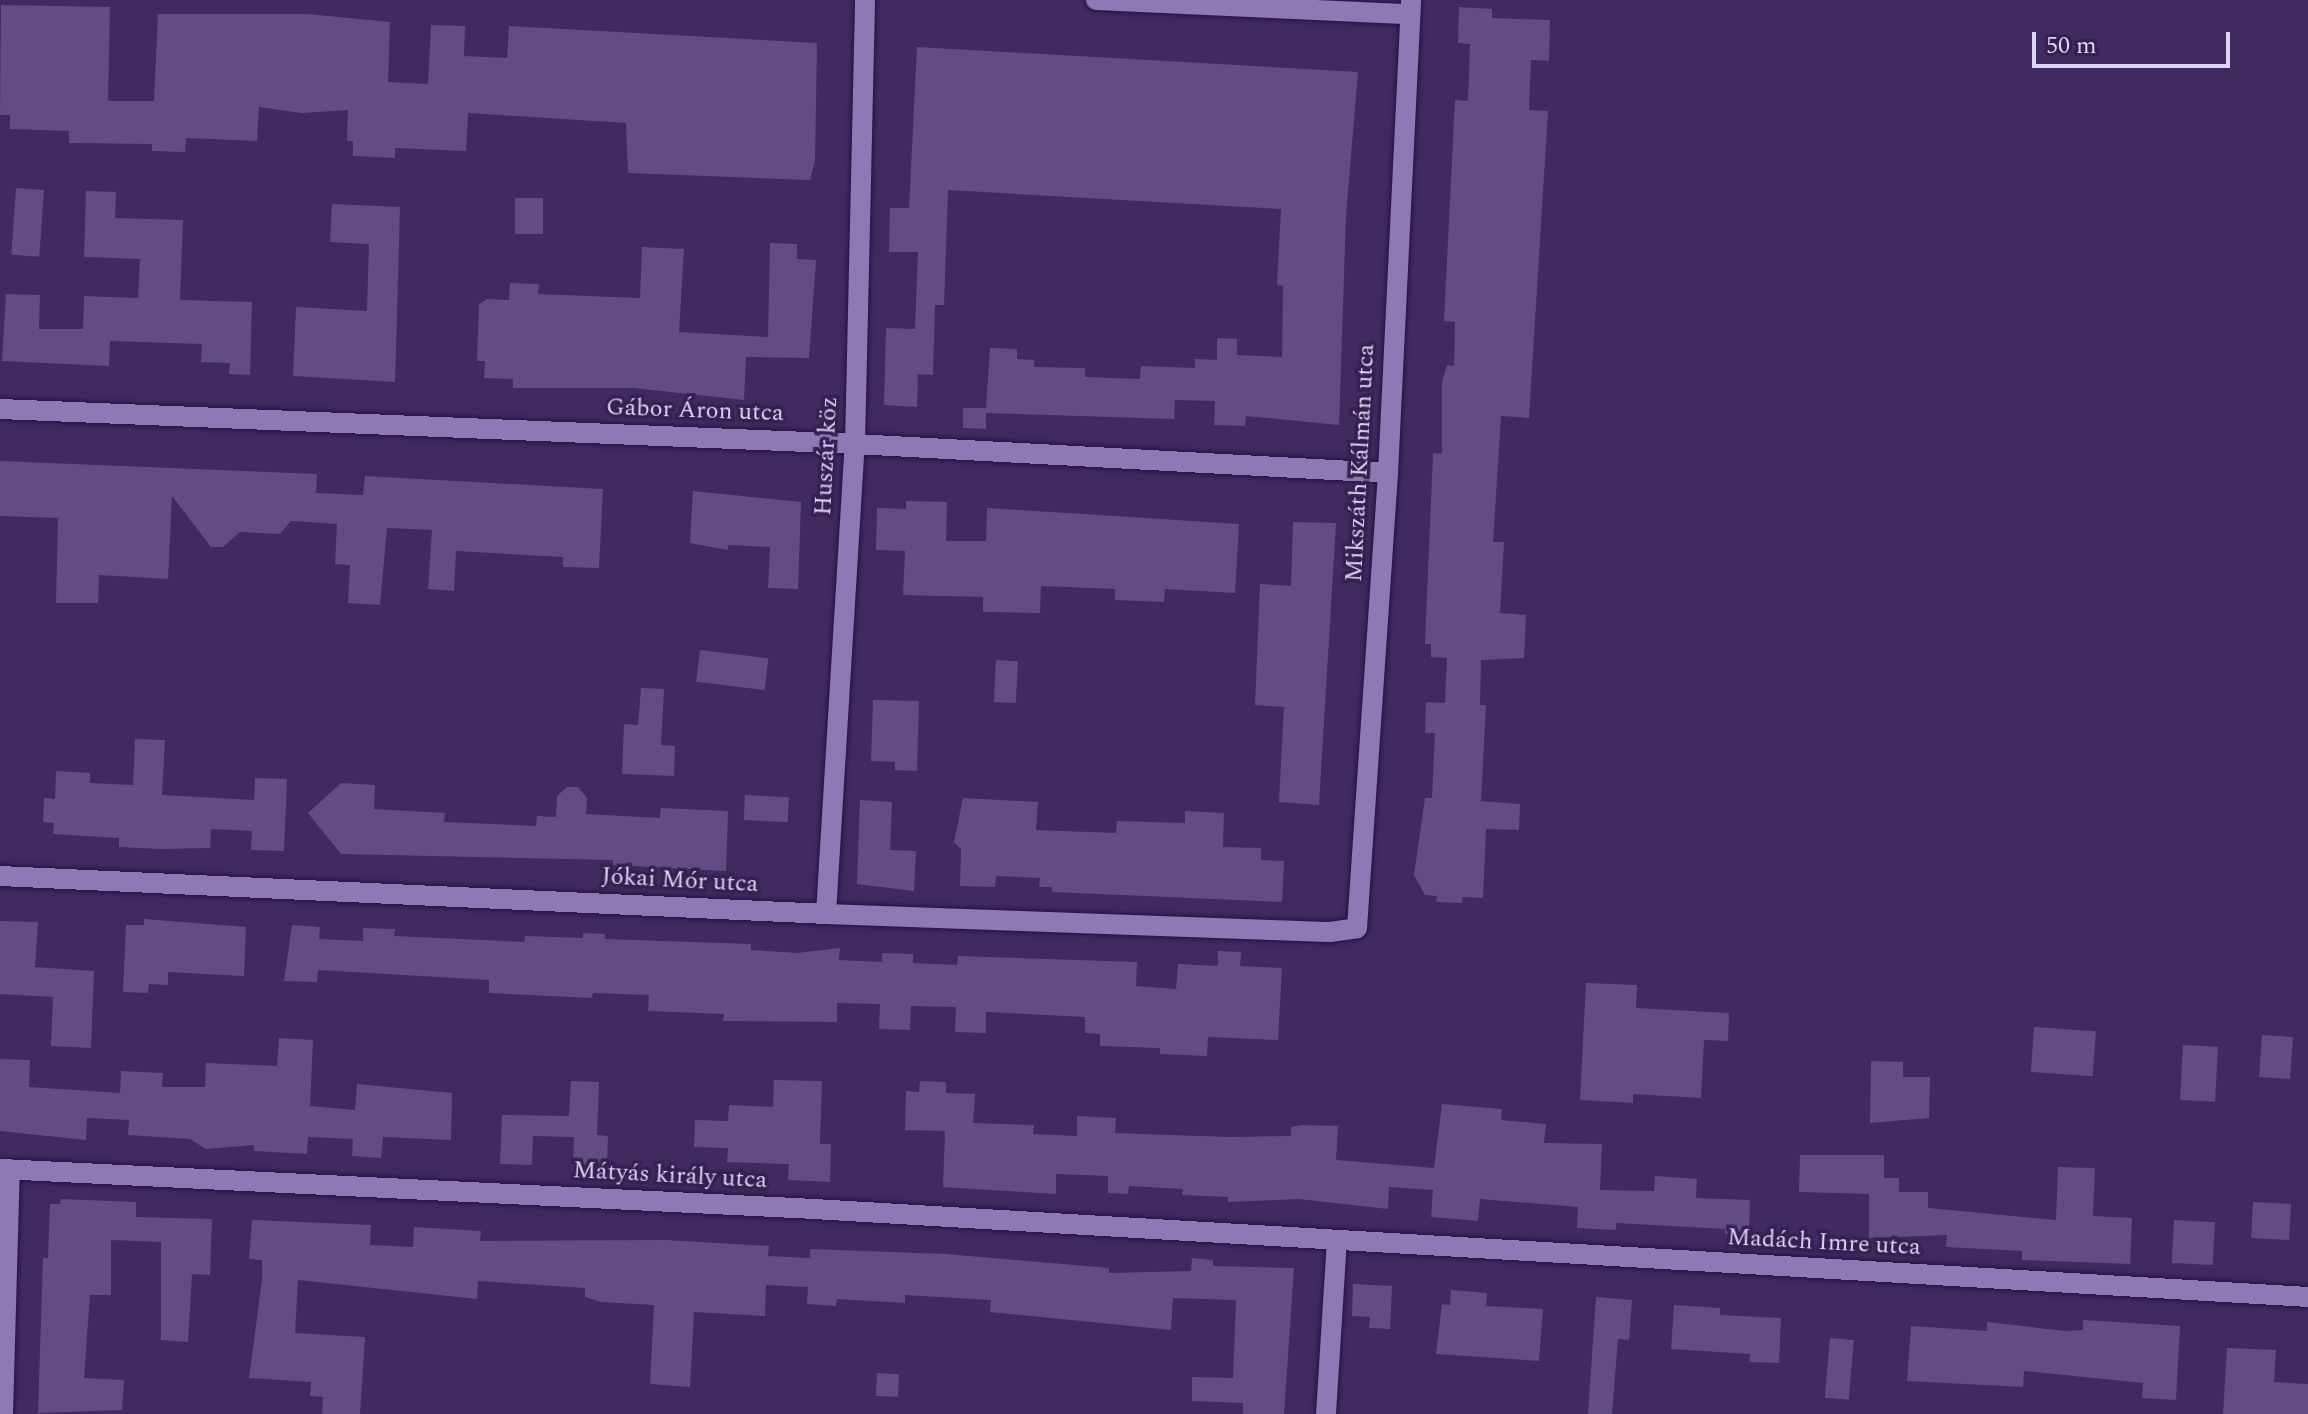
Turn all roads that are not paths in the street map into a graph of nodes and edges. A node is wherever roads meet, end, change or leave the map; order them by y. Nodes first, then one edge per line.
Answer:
1 (865, 0) edge
2 (1096, 0) edge
3 (1410, 7) edge
4 (0, 409) edge
5 (855, 444) junction
6 (1388, 473) junction
7 (0, 876) edge
8 (826, 914) junction
9 (1357, 928) joint
10 (5, 1169) edge
11 (1337, 1241) junction
12 (2308, 1297) edge
13 (3, 1414) edge
14 (1326, 1414) edge

1 - 5 street, Huszár köz
2 - 3 street
3 - 6 street, Mikszáth Kálmán utca
4 - 5 street, Gábor Áron utca
5 - 6 street, Gábor Áron utca
5 - 8 street, Huszár köz
6 - 9 street, Mikszáth Kálmán utca
7 - 8 street, Jókai Mór utca
8 - 9 street, Jókai Mór utca
10 - 11 street, Mátyás király utca
10 - 13 street
11 - 12 street, Madách Imre utca
11 - 14 street

